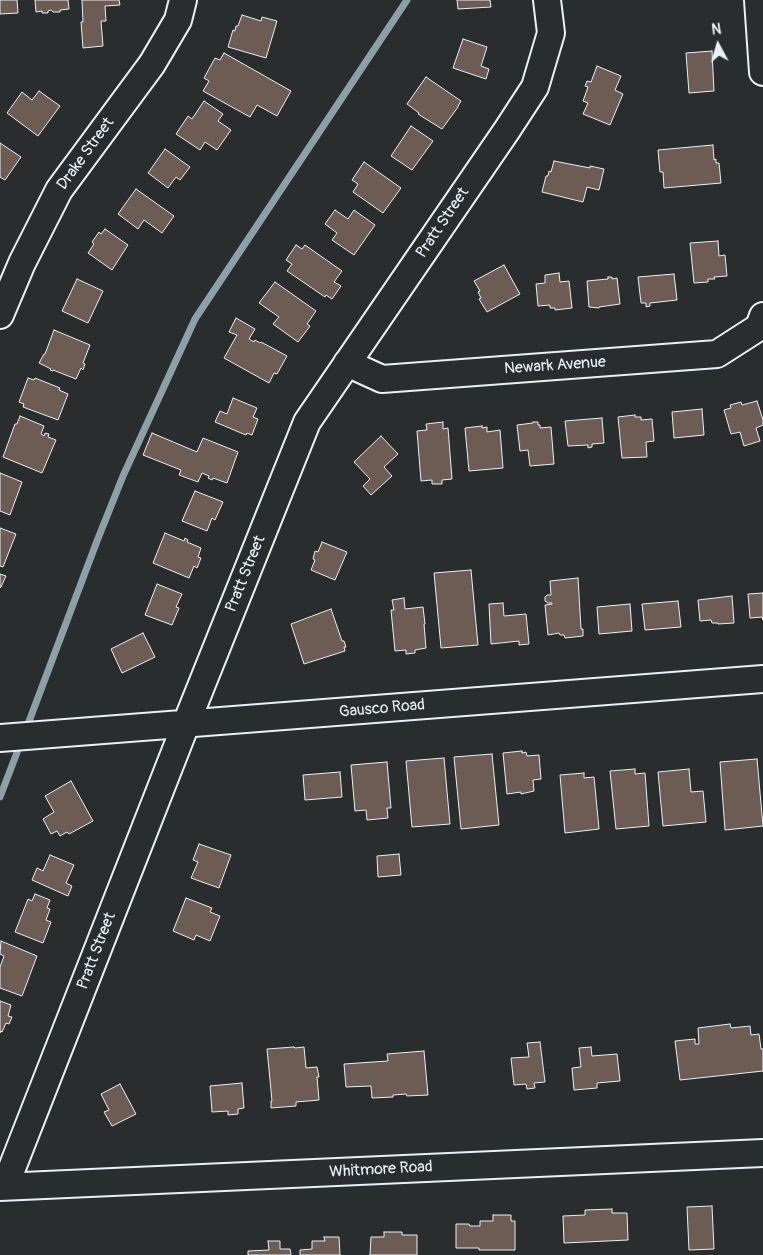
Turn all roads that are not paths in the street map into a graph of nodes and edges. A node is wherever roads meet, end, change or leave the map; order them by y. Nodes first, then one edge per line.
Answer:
1 (183, 0) edge
2 (547, 0) edge
3 (758, 0) edge
4 (763, 72) edge
5 (0, 315) edge
6 (761, 322) edge
7 (347, 363) junction
8 (763, 678) edge
9 (186, 724) junction
10 (0, 738) edge
11 (763, 1153) edge
12 (2, 1187) edge

1 - 5 street, Drake Street
2 - 7 street, Pratt Street
3 - 4 street
6 - 7 street, Newark Avenue
7 - 9 street, Pratt Street
8 - 9 street, Gausco Road
9 - 10 street, Gausco Road
9 - 12 street, Pratt Street
11 - 12 street, Whitmore Road

